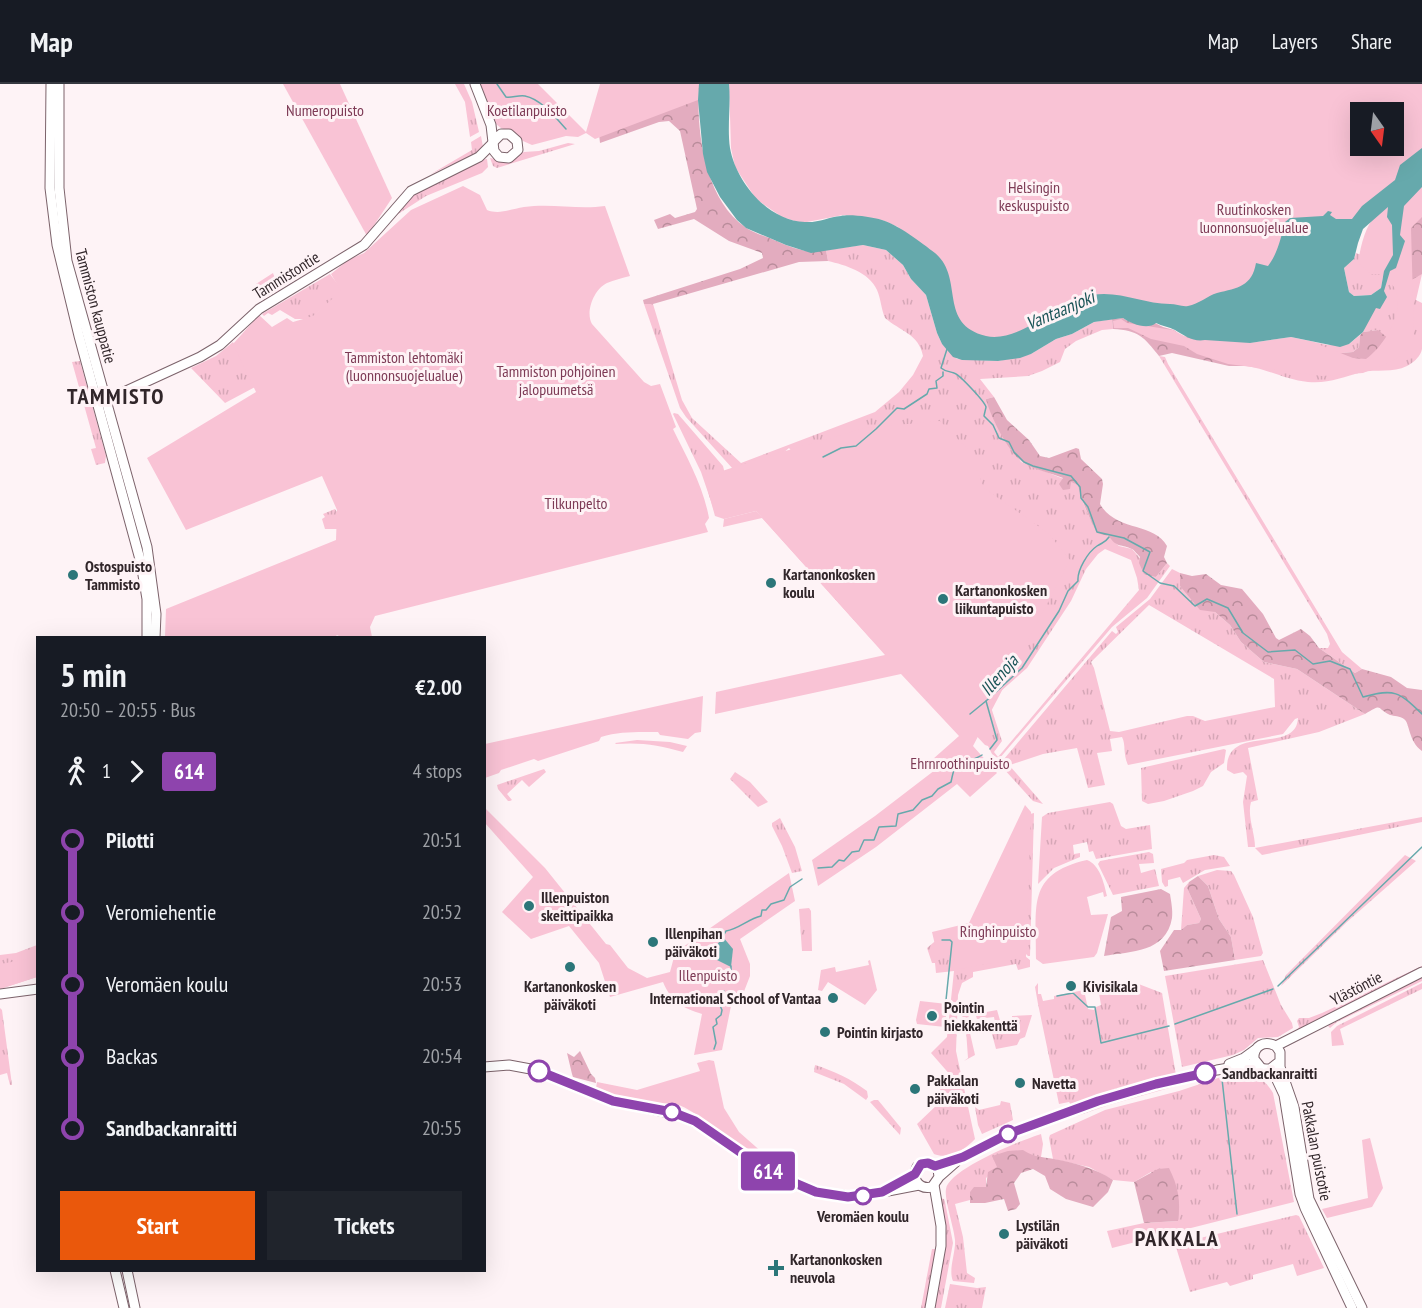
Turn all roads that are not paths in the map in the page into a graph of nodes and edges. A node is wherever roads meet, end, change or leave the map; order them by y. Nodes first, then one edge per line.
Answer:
1 (51, 84) edge
2 (59, 84) edge
3 (475, 84) edge
4 (491, 126) junction
5 (504, 134) junction
6 (494, 142) junction
7 (479, 157) junction
8 (499, 157) junction
9 (102, 402) junction
10 (147, 636) edge
11 (155, 636) edge
12 (1422, 972) edge
13 (36, 987) edge
14 (0, 994) edge
15 (1304, 1033) junction
16 (1276, 1046) junction
17 (1255, 1050) junction
18 (1280, 1060) junction
19 (486, 1067) edge
20 (1261, 1068) junction
21 (1217, 1070) junction
22 (963, 1157) junction
23 (935, 1166) junction
24 (915, 1174) junction
25 (937, 1181) junction
26 (921, 1186) junction
27 (882, 1192) junction
28 (938, 1215) junction
29 (115, 1272) edge
30 (127, 1272) edge
31 (123, 1308) edge
32 (135, 1308) edge
33 (930, 1308) edge
34 (1352, 1308) edge
35 (1362, 1308) edge

1 - 9 main road, Tammiston kauppatie
2 - 9 main road, Tammiston kauppatie
3 - 4 main road
4 - 5 main road
4 - 6 main road
5 - 6 main road
5 - 8 main road
6 - 7 main road, Tammistontie
6 - 8 main road
7 - 8 main road, Tammistontie
7 - 9 main road, Tammistontie
9 - 10 main road, Tammiston kauppatie
9 - 11 main road, Tammiston kauppatie
12 - 15 main road, Ylästöntie
13 - 14 main road
15 - 16 main road, Ylästöntie
15 - 18 main road, Ylästöntie
16 - 17 main road
16 - 18 main road
17 - 20 main road
17 - 21 main road
18 - 20 main road
18 - 35 main road, Pakkalan puistotie
19 - 27 main road
20 - 21 main road
20 - 34 main road, Pakkalan puistotie
21 - 22 main road
22 - 23 main road
22 - 25 main road
23 - 24 main road
23 - 25 main road
24 - 26 main road
24 - 27 main road
25 - 26 main road
25 - 28 main road
26 - 27 main road
26 - 28 main road
28 - 33 main road
29 - 31 main road
30 - 32 main road

